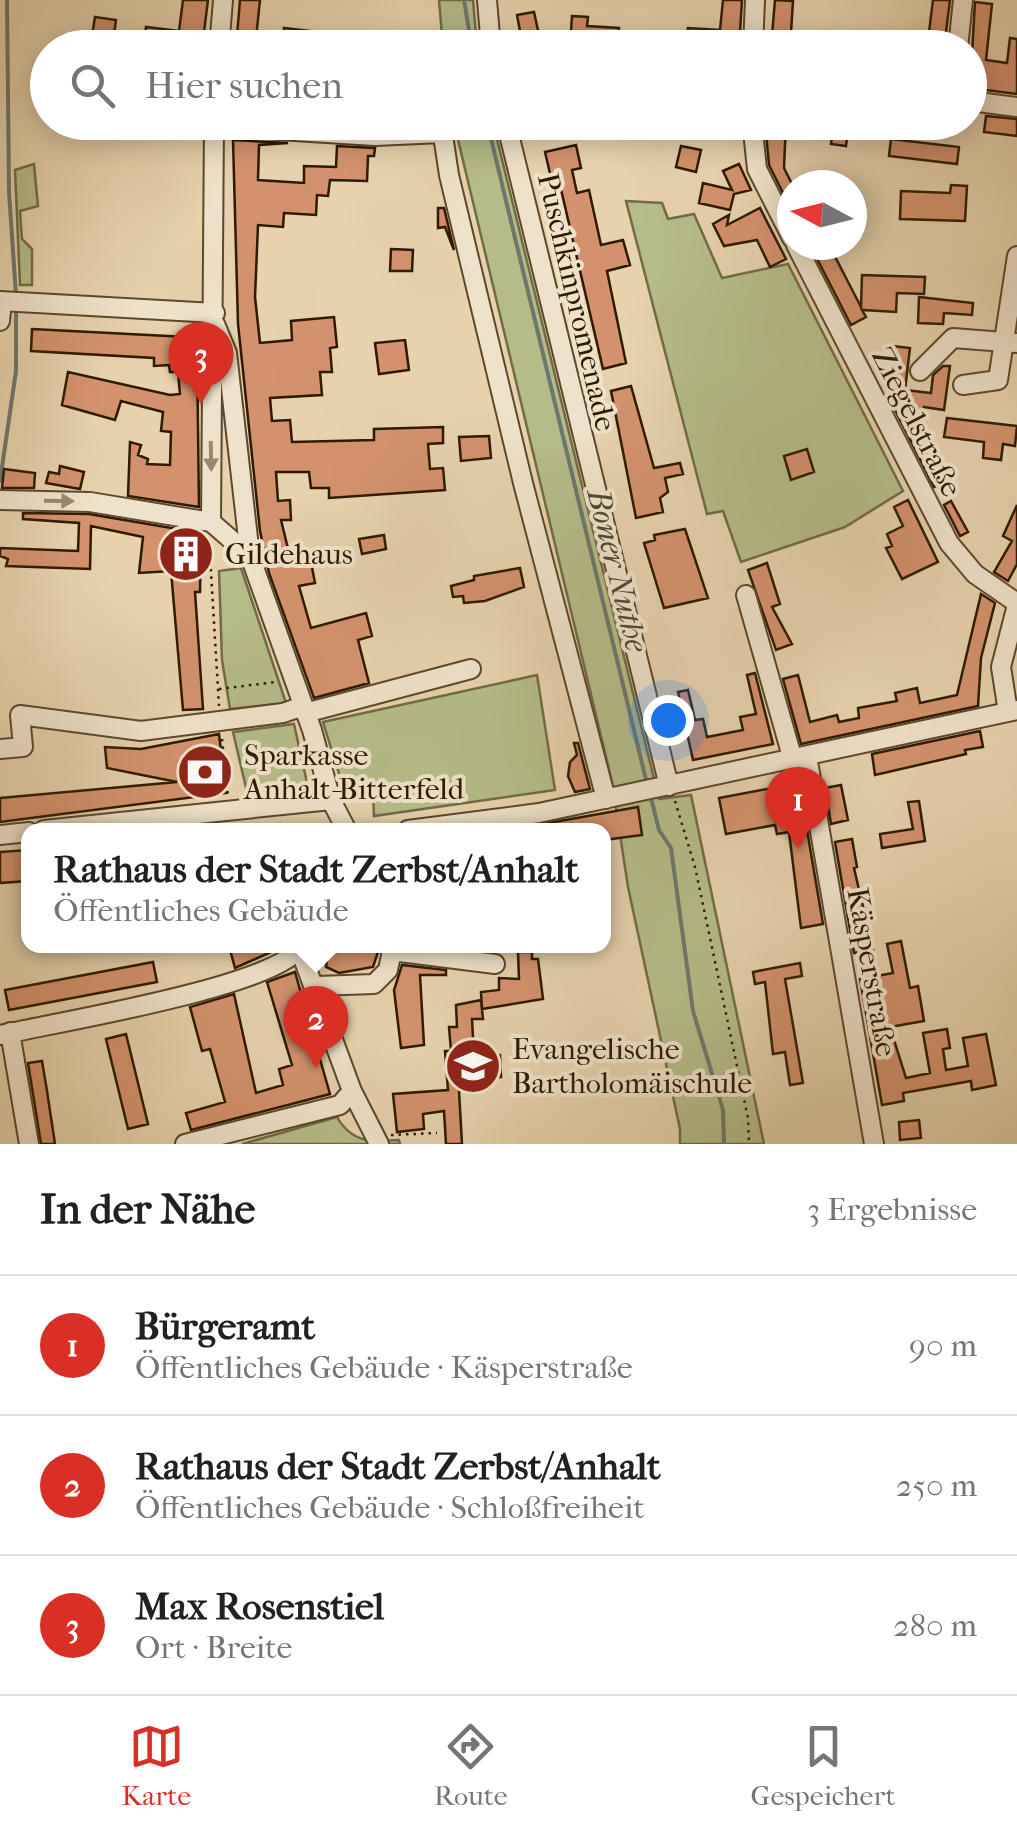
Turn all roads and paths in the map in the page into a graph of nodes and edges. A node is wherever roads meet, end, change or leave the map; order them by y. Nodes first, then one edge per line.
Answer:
1 (223, 0) edge
2 (487, 0) edge
3 (755, 0) edge
4 (963, 0) edge
5 (220, 30) edge
6 (490, 30) edge
7 (754, 30) edge
8 (960, 30) edge
9 (987, 103) edge
10 (1017, 106) edge
11 (220, 140) edge
12 (445, 140) edge
13 (510, 140) edge
14 (753, 140) edge
15 (777, 207) edge
16 (1016, 256) edge
17 (804, 260) edge
18 (1, 301) edge
19 (215, 318) junction
20 (0, 321) edge
21 (1012, 343) edge
22 (920, 371) dead end
23 (963, 384) dead end
24 (0, 500) edge
25 (211, 522) junction
26 (250, 556) junction
27 (746, 595) dead end
28 (1017, 604) edge
29 (471, 669) dead end
30 (292, 677) junction
31 (218, 689) junction
32 (304, 709) junction
33 (1012, 711) edge
34 (220, 721) junction
35 (0, 749) edge
36 (800, 758) junction
37 (665, 786) junction
38 (606, 799) junction
39 (331, 800) junction
40 (234, 811) junction
41 (114, 823) edge
42 (345, 823) edge
43 (485, 823) edge
44 (295, 953) edge
45 (303, 953) edge
46 (392, 953) edge
47 (425, 953) edge
48 (495, 964) dead end
49 (317, 986) junction
50 (5, 1034) edge
51 (352, 1090) junction
52 (437, 1133) dead end
53 (377, 1140) edge
54 (29, 1144) edge
55 (184, 1144) edge
56 (750, 1144) edge
57 (874, 1144) edge

1 - 5 street
2 - 6 street
3 - 7 street
4 - 8 street
9 - 10 street
11 - 19 street
12 - 38 street
13 - 37 street, Puschkinpromenade
14 - 15 street
16 - 21 street
17 - 28 street, Ziegelstraße
18 - 19 street
18 - 20 street
19 -> 25 street
19 - 26 street
21 - 22 street
21 - 23 street
24 -> 25 street
25 - 26 street
25 - 31 path
26 - 30 street
27 - 36 street, Käsperstraße
28 - 33 street
29 - 32 street
30 - 31 path
30 - 32 street
31 - 34 path
32 - 34 street
32 - 39 street
33 - 36 street
34 - 35 street
34 - 40 path
36 - 37 street
36 - 57 street, Käsperstraße
37 - 38 street
37 - 56 path
38 - 43 street
39 - 40 street
39 - 42 street
40 - 41 street
44 - 50 street
45 - 49 street
46 - 49 street
47 - 48 street
49 - 51 street
50 - 54 street
51 - 53 street
51 - 55 street
52 - 53 path

